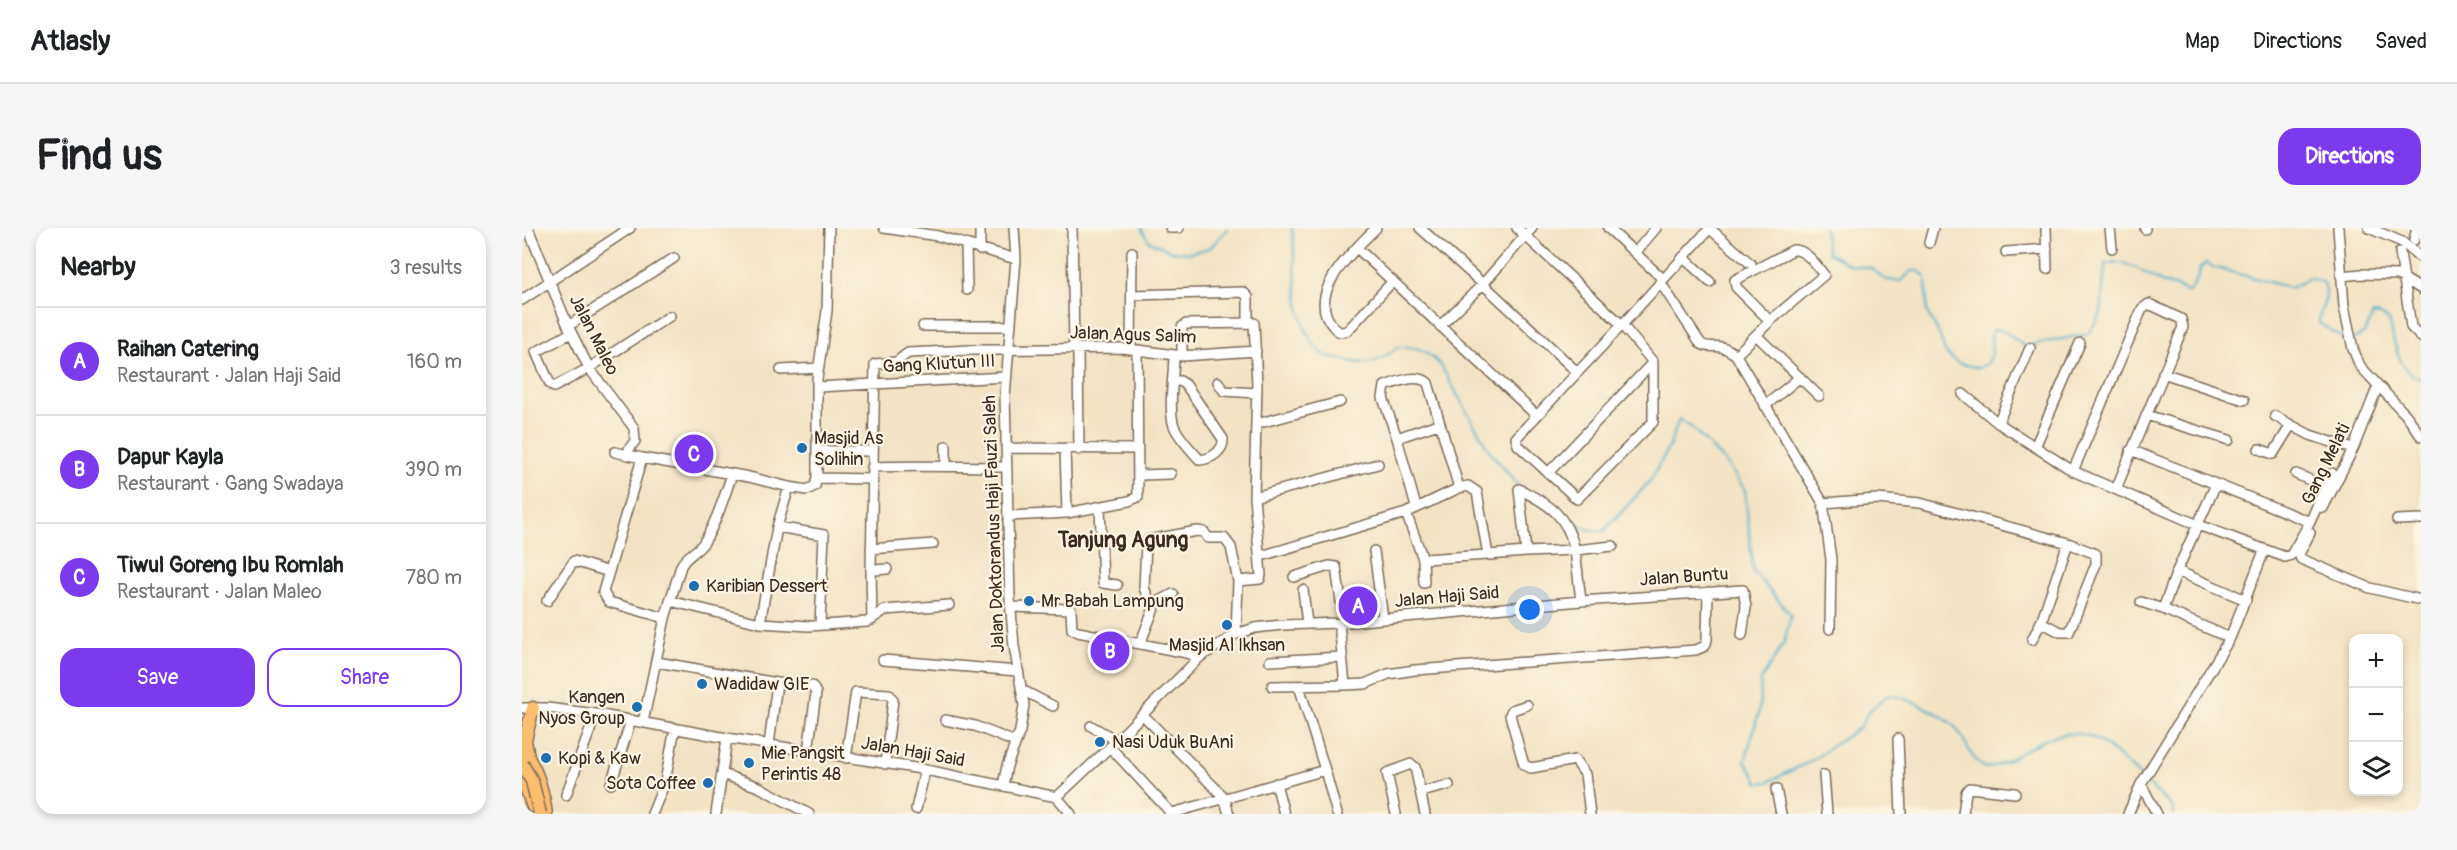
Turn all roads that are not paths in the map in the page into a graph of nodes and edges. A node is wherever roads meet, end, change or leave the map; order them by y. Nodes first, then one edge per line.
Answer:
1 (528, 228) edge
2 (630, 228) edge
3 (829, 228) edge
4 (884, 228) edge
5 (980, 228) edge
6 (1014, 228) edge
7 (1072, 228) edge
8 (1170, 228) edge
9 (1179, 228) edge
10 (1376, 228) edge
11 (1420, 228) edge
12 (1517, 228) edge
13 (1533, 228) edge
14 (1608, 228) edge
15 (1656, 228) edge
16 (1709, 228) edge
17 (1933, 228) edge
18 (2046, 228) edge
19 (2110, 228) edge
20 (2368, 228) edge
21 (937, 232) edge
22 (2335, 233) edge
23 (1525, 236) junction
24 (1929, 243) dead end
25 (966, 245) junction
26 (1357, 248) junction
27 (2112, 248) dead end
28 (2047, 249) junction
29 (980, 250) junction
30 (1132, 252) dead end
31 (2006, 252) dead end
32 (2400, 252) dead end
33 (1635, 253) junction
34 (1683, 257) junction
35 (674, 258) dead end
36 (2421, 258) edge
37 (1016, 259) junction
38 (1751, 264) dead end
39 (2047, 269) dead end
40 (2341, 276) junction
41 (2403, 276) junction
42 (550, 280) junction
43 (1394, 280) junction
44 (1661, 281) junction
45 (1710, 282) dead end
46 (1483, 284) junction
47 (2421, 289) edge
48 (967, 290) dead end
49 (1132, 295) junction
50 (522, 300) edge
51 (670, 316) dead end
52 (1770, 321) junction
53 (1248, 322) junction
54 (1622, 325) junction
55 (924, 326) dead end
56 (1011, 326) junction
57 (1440, 326) junction
58 (570, 330) junction
59 (1756, 335) junction
60 (2421, 337) edge
61 (2080, 343) dead end
62 (2030, 348) dead end
63 (1076, 349) junction
64 (1009, 350) junction
65 (1134, 350) junction
66 (1256, 351) junction
67 (1736, 355) junction
68 (1178, 356) junction
69 (1653, 362) junction
70 (589, 368) junction
71 (819, 368) junction
72 (781, 370) dead end
73 (1577, 372) junction
74 (2163, 373) junction
75 (1006, 377) junction
76 (1800, 377) junction
77 (1174, 381) junction
78 (1218, 382) dead end
79 (874, 384) junction
80 (2378, 386) junction
81 (817, 387) junction
82 (1257, 393) junction
83 (1963, 394) dead end
84 (1819, 396) dead end
85 (2244, 400) dead end
86 (1340, 402) dead end
87 (1765, 406) junction
88 (2146, 415) junction
89 (1536, 416) junction
90 (2275, 416) dead end
91 (1998, 423) junction
92 (1256, 424) junction
93 (1438, 424) junction
94 (2291, 425) junction
95 (2421, 436) edge
96 (1397, 438) junction
97 (2229, 440) dead end
98 (946, 446) dead end
99 (2035, 447) junction
100 (1006, 448) junction
101 (629, 449) dead end
102 (1065, 449) junction
103 (1138, 449) junction
104 (2259, 449) dead end
105 (2353, 449) junction
106 (1079, 450) junction
107 (2131, 450) junction
108 (818, 451) junction
109 (872, 451) junction
110 (615, 452) dead end
111 (642, 458) junction
112 (1378, 464) dead end
113 (946, 466) junction
114 (872, 467) junction
115 (1006, 467) junction
116 (2073, 471) junction
117 (1548, 473) junction
118 (2332, 473) dead end
119 (1171, 474) dead end
120 (2296, 474) dead end
121 (732, 475) junction
122 (1139, 475) junction
123 (817, 478) junction
124 (872, 478) junction
125 (2216, 484) junction
126 (789, 487) junction
127 (2326, 487) junction
128 (1459, 488) junction
129 (2116, 489) junction
130 (1254, 497) junction
131 (1823, 504) junction
132 (1100, 507) junction
133 (1416, 507) junction
134 (1067, 513) junction
135 (1406, 513) junction
136 (1008, 516) junction
137 (2421, 519) edge
138 (2397, 520) dead end
139 (2310, 522) junction
140 (2198, 525) junction
141 (777, 527) junction
142 (2068, 543) junction
143 (933, 544) dead end
144 (1613, 546) dead end
145 (871, 549) junction
146 (1575, 550) junction
147 (1374, 551) dead end
148 (2264, 551) junction
149 (1526, 552) junction
150 (1488, 555) junction
151 (1261, 556) junction
152 (1423, 558) junction
153 (871, 569) junction
154 (887, 569) dead end
155 (2177, 571) junction
156 (609, 572) junction
157 (1294, 577) dead end
158 (1238, 581) junction
159 (1424, 583) dead end
160 (1117, 585) dead end
161 (1303, 590) dead end
162 (1708, 592) junction
163 (1173, 594) dead end
164 (2246, 600) junction
165 (2421, 600) edge
166 (547, 601) dead end
167 (670, 601) junction
168 (1581, 601) junction
169 (2141, 602) dead end
170 (950, 605) dead end
171 (1011, 608) junction
172 (1153, 608) junction
173 (2163, 609) junction
174 (665, 618) junction
175 (1383, 619) junction
176 (872, 620) junction
177 (2041, 622) junction
178 (760, 623) junction
179 (1341, 623) junction
180 (1307, 624) junction
181 (820, 626) junction
182 (1830, 629) dead end
183 (1236, 634) junction
184 (1742, 635) dead end
185 (2230, 638) junction
186 (2032, 640) dead end
187 (1140, 644) junction
188 (1200, 657) junction
189 (1342, 657) junction
190 (883, 660) dead end
191 (1270, 661) dead end
192 (657, 662) junction
193 (1018, 671) junction
194 (777, 683) junction
195 (1345, 685) junction
196 (1272, 686) dead end
197 (1299, 686) junction
198 (1022, 690) junction
199 (1527, 705) dead end
200 (1053, 706) dead end
201 (527, 708) edge
202 (596, 714) junction
203 (1143, 714) junction
204 (631, 720) junction
205 (945, 720) dead end
206 (643, 722) junction
207 (1091, 726) dead end
208 (675, 728) junction
209 (727, 738) junction
210 (1898, 739) dead end
211 (1015, 742) junction
212 (1113, 744) junction
213 (769, 745) junction
214 (808, 751) junction
215 (846, 758) junction
216 (525, 764) edge
217 (885, 764) junction
218 (925, 770) junction
219 (1325, 770) junction
220 (722, 774) junction
221 (1824, 775) dead end
222 (1276, 783) junction
223 (2142, 783) junction
224 (611, 784) dead end
225 (1003, 785) junction
226 (1449, 785) dead end
227 (1776, 789) dead end
228 (1421, 792) junction
229 (2015, 792) dead end
230 (566, 795) dead end
231 (1057, 797) junction
232 (1224, 797) junction
233 (916, 809) dead end
234 (534, 814) edge
235 (540, 814) edge
236 (546, 814) edge
237 (652, 814) edge
238 (716, 814) edge
239 (809, 814) edge
240 (1071, 814) edge
241 (1171, 814) edge
242 (1229, 814) edge
243 (1284, 814) edge
244 (1337, 814) edge
245 (1396, 814) edge
246 (1425, 814) edge
247 (1590, 814) edge
248 (1781, 814) edge
249 (1827, 814) edge
250 (1901, 814) edge
251 (1963, 814) edge
252 (2128, 814) edge
253 (2157, 814) edge

1 - 42 street, Jalan Maleo
2 - 42 street
3 - 71 street
4 - 21 street
5 - 29 street
6 - 37 street, Jalan Doktorandus Haji Fauzi Saleh
7 - 63 street
8 - 9 street
10 - 26 street
11 - 46 street
12 - 23 street
13 - 23 street
14 - 33 street
15 - 33 street
16 - 34 street
16 - 38 street
17 - 24 street
18 - 28 street
19 - 27 street
20 - 36 street
21 - 25 street
22 - 40 street
23 - 46 street
23 - 54 street
25 - 29 street
25 - 48 street
26 - 43 street
26 - 43 street
28 - 31 street
28 - 39 street
29 - 37 street
30 - 49 street
32 - 41 street
33 - 44 street
34 - 44 street
34 - 45 street
35 - 58 street
37 - 56 street, Jalan Doktorandus Haji Fauzi Saleh
40 - 41 street
40 - 80 street
41 - 47 street
41 - 60 street
42 - 50 street
42 - 58 street, Jalan Maleo
43 - 57 street
44 - 54 street
44 - 67 street
46 - 57 street
46 - 73 street
49 - 53 street
49 - 65 street
51 - 70 street
52 - 52 street
52 - 59 street
53 - 66 street
53 - 68 street
54 - 69 street
54 - 73 street
55 - 56 street
56 - 64 street, Jalan Doktorandus Haji Fauzi Saleh
57 - 89 street
58 - 70 street, Jalan Maleo
58 - 70 street
59 - 67 street
59 - 76 street
61 - 99 street
62 - 91 street
63 - 64 street, Jalan Agus Salim
63 - 65 street, Jalan Agus Salim
63 - 106 street
64 - 75 street, Jalan Doktorandus Haji Fauzi Saleh
64 - 79 street, Jalan Agus Salim
65 - 68 street, Jalan Agus Salim
65 - 103 street
66 - 68 street, Jalan Agus Salim
66 - 82 street
67 - 87 street
68 - 77 street
69 - 117 street
69 - 117 street
70 - 101 street, Jalan Maleo
71 - 72 street
71 - 81 street
73 - 89 street
74 - 85 street
74 - 88 street
74 - 116 street
75 - 79 street, Gang Klutun III
75 - 100 street, Jalan Doktorandus Haji Fauzi Saleh
76 - 84 street
76 - 87 street
77 - 77 street
78 - 82 street
79 - 81 street, Gang Klutun III
79 - 109 street
80 - 95 street
80 - 105 street, Gang Melati
81 - 108 street
82 - 92 street
83 - 91 street
86 - 92 street
87 - 131 street
88 - 97 street
88 - 107 street
89 - 117 street
90 - 94 street
91 - 99 street
92 - 130 street
93 - 96 street
93 - 96 street
93 - 128 street
94 - 104 street
94 - 105 street
96 - 133 street
98 - 113 street
99 - 116 street
100 - 102 street
100 - 115 street, Jalan Doktorandus Haji Fauzi Saleh
102 - 106 street
102 - 134 street
103 - 106 street
103 - 122 street
105 - 165 street, Gang Melati
107 - 125 street
107 - 129 street
108 - 109 street
108 - 123 street
109 - 114 street
110 - 111 street
111 - 121 street
111 - 156 street
112 - 130 street
113 - 114 street
113 - 115 street
114 - 124 street
115 - 136 street, Jalan Doktorandus Haji Fauzi Saleh
116 - 129 street
118 - 127 street
119 - 122 street
120 - 127 street
121 - 126 street
121 - 167 street
122 - 132 street
123 - 124 street
123 - 126 street
124 - 145 street
125 - 139 street
125 - 140 street
126 - 141 street
127 - 139 street
128 - 133 street
128 - 150 street
129 - 140 street
130 - 151 street
131 - 142 street
131 - 182 street
132 - 134 street
132 - 160 street
133 - 135 street
134 - 136 street
135 - 151 street
135 - 152 street
136 - 171 street, Jalan Doktorandus Haji Fauzi Saleh
137 - 138 street
139 - 148 street
140 - 148 street
140 - 155 street
141 - 178 street
141 - 181 street
142 - 177 street
142 - 177 street
143 - 145 street
144 - 146 street
145 - 153 street
146 - 149 street
146 - 149 street
146 - 168 street
147 - 175 street
148 - 164 street
149 - 150 street
150 - 152 street
151 - 158 street
152 - 159 street
153 - 154 street
153 - 176 street
155 - 164 street
155 - 173 street
156 - 166 street
156 - 174 street
157 - 179 street
158 - 172 street
158 - 183 street
161 - 180 street
162 - 168 street, Jalan Buntu
162 - 184 street, Jalan Buntu
162 - 195 street
163 - 172 street
164 - 185 street
167 - 174 street
167 - 178 street
168 - 175 street, Jalan Haji Said
169 - 173 street
170 - 176 street
171 - 187 street
171 - 193 street, Jalan Doktorandus Haji Fauzi Saleh
172 - 187 street
173 - 185 street
174 - 192 street
175 - 179 street, Jalan Haji Said
176 - 181 street
177 - 186 street
178 - 181 street
179 - 180 street, Jalan Haji Said
179 - 189 street
180 - 183 street, Jalan Haji Said
183 - 188 street, Jalan Haji Said
185 - 223 street
187 - 188 street
188 - 203 street, Jalan Haji Said
189 - 191 street
189 - 195 street
190 - 193 street
192 - 194 street
192 - 206 street
193 - 198 street, Jalan Doktorandus Haji Fauzi Saleh
194 - 213 street
194 - 214 street
195 - 197 street
196 - 197 street
197 - 219 street
198 - 200 street
198 - 211 street, Jalan Doktorandus Haji Fauzi Saleh
199 - 247 street
201 - 202 street, Jalan Haji Said
201 - 216 main road
202 - 204 street, Jalan Haji Said
202 - 230 street
203 - 212 street, Jalan Haji Said
203 - 232 street
204 - 206 street, Jalan Haji Said
204 - 224 street
205 - 211 street
206 - 208 street, Jalan Haji Said
207 - 212 street
208 - 209 street, Jalan Haji Said
208 - 237 street
209 - 213 street, Jalan Haji Said
209 - 220 street
210 - 250 street
211 - 225 street, Jalan Doktorandus Haji Fauzi Saleh
212 - 231 street, Jalan Haji Said
212 - 241 street
213 - 214 street, Jalan Haji Said
214 - 215 street, Jalan Haji Said
215 - 217 street, Jalan Haji Said
215 - 217 street
216 - 234 main road
216 - 235 main road, bridge
216 - 236 main road
217 - 218 street, Jalan Haji Said
218 - 225 street, Jalan Haji Said
218 - 233 street
219 - 222 street
219 - 244 street
220 - 238 street
220 - 239 street
221 - 249 street
222 - 232 street
222 - 243 street
223 - 252 street
223 - 253 street
225 - 231 street, Jalan Haji Said
226 - 228 street
227 - 248 street
228 - 245 street
228 - 246 street
229 - 251 street
231 - 240 street
232 - 241 street
232 - 242 street

